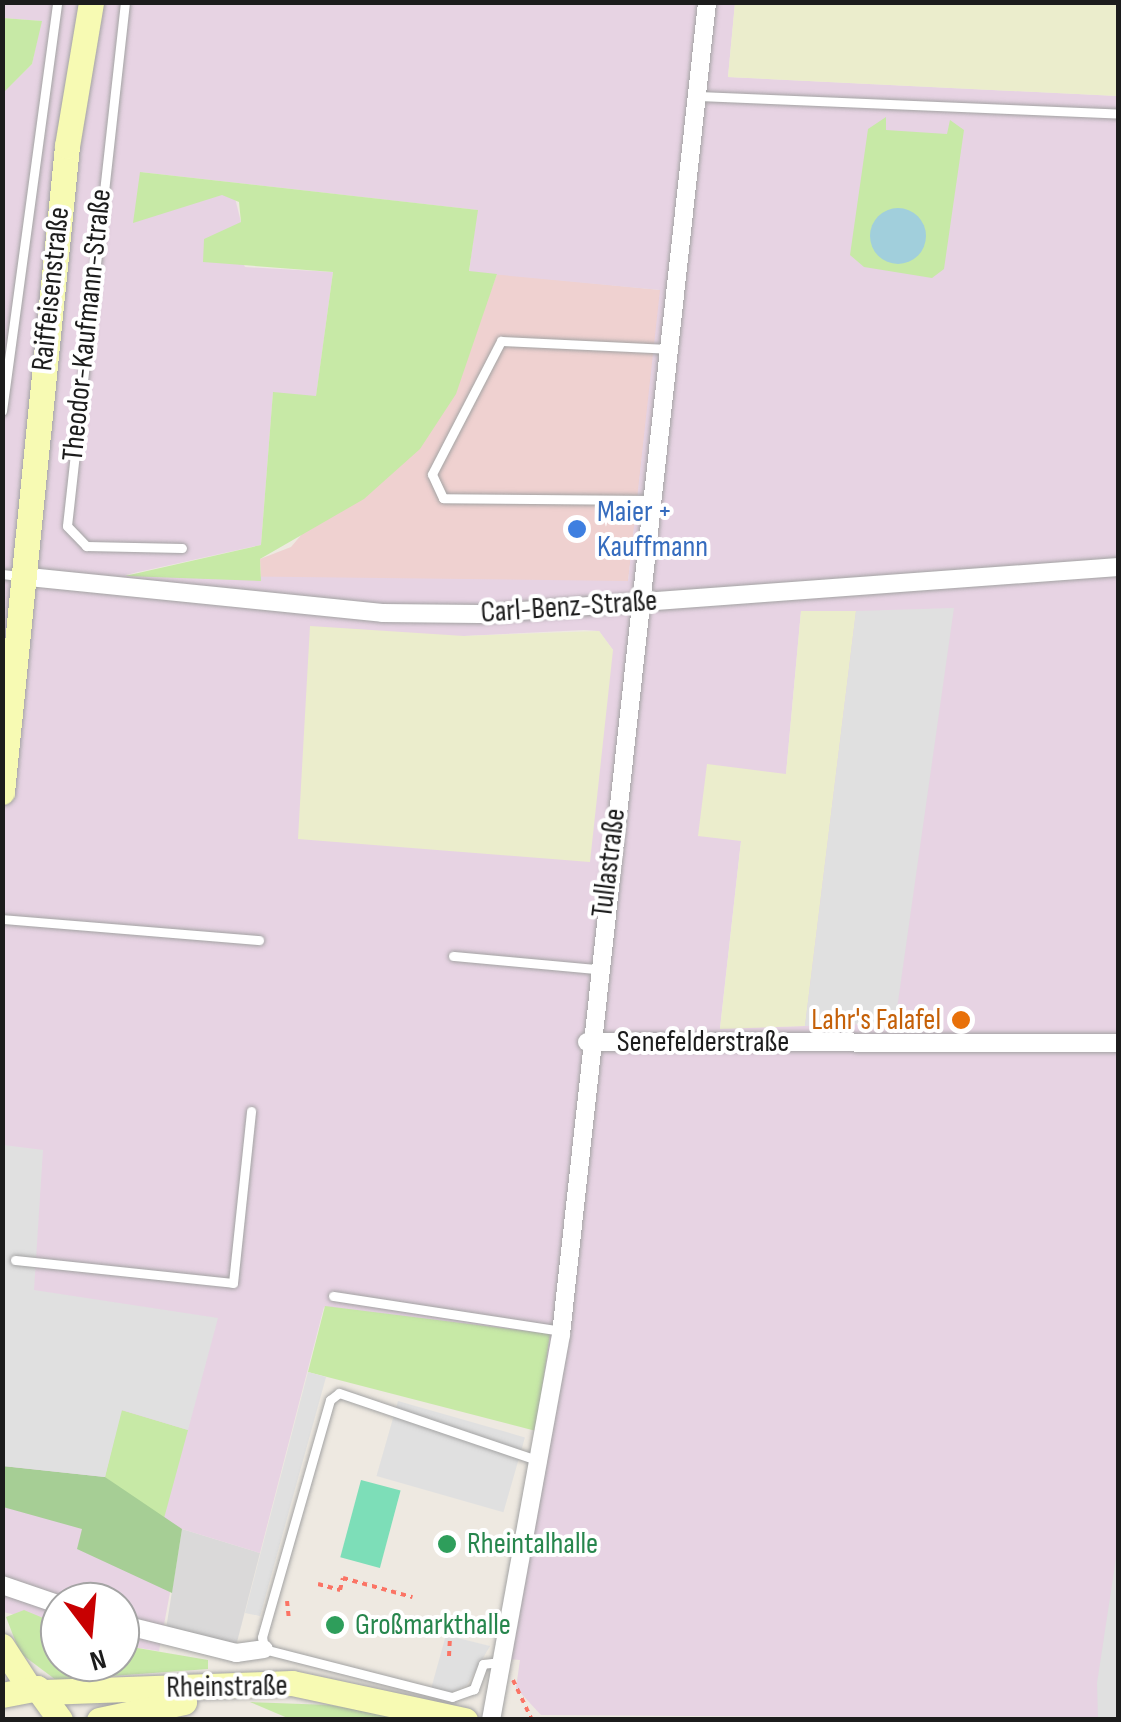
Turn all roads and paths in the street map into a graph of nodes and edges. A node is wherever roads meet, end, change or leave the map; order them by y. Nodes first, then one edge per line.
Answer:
1 (57, 2) edge
2 (91, 2) edge
3 (125, 2) edge
4 (707, 2) edge
5 (697, 96) junction
6 (1118, 114) edge
7 (669, 349) junction
8 (2, 410) edge
9 (652, 500) junction
10 (182, 548) dead end
11 (1118, 567) edge
12 (11, 575) edge
13 (641, 603) junction
14 (2, 792) edge
15 (2, 920) edge
16 (260, 940) dead end
17 (452, 956) dead end
18 (596, 969) junction
19 (588, 1042) junction
20 (1118, 1043) edge
21 (250, 1111) dead end
22 (15, 1260) dead end
23 (334, 1296) dead end
24 (562, 1331) junction
25 (543, 1462) junction
26 (318, 1584) dead end
27 (2, 1585) edge
28 (412, 1597) dead end
29 (40, 1598) edge
30 (290, 1602) dead end
31 (290, 1618) dead end
32 (140, 1629) edge
33 (450, 1636) dead end
34 (2, 1646) edge
35 (264, 1649) junction
36 (448, 1656) dead end
37 (500, 1669) junction
38 (36, 1689) junction
39 (349, 1694) junction
40 (2, 1695) edge
41 (60, 1720) edge
42 (99, 1720) edge
43 (466, 1720) edge
44 (490, 1720) edge
45 (532, 1720) edge

1 - 8 lane, Raiffeisenstraße
2 - 12 street, Raiffeisenstraße
3 - 10 lane, Theodor-Kaufmann-Straße
4 - 5 street, Tullastraße
5 - 6 lane
5 - 7 street, Tullastraße
7 - 9 street, Tullastraße
7 - 9 lane
9 - 13 street, Tullastraße
11 - 13 street, Carl-Benz-Straße
12 - 13 street, Carl-Benz-Straße
12 - 14 street, Raiffeisenstraße
13 - 18 street, Tullastraße
15 - 16 lane
17 - 18 lane
18 - 19 street, Tullastraße
19 - 20 street, Senefelderstraße
19 - 24 street, Tullastraße
21 - 22 lane
23 - 24 lane
24 - 25 street, Tullastraße
25 - 35 lane
25 - 37 street, Tullastraße
26 - 28 path
27 - 29 street
30 - 31 path
32 - 35 street
33 - 36 path
34 - 38 street
35 - 37 lane
37 - 44 street, Tullastraße
37 - 45 path
38 - 39 street, Rheinstraße
38 - 40 street, Rheinstraße
38 - 41 street
39 - 42 street, Rheinstraße
39 - 43 street, Rheinstraße

